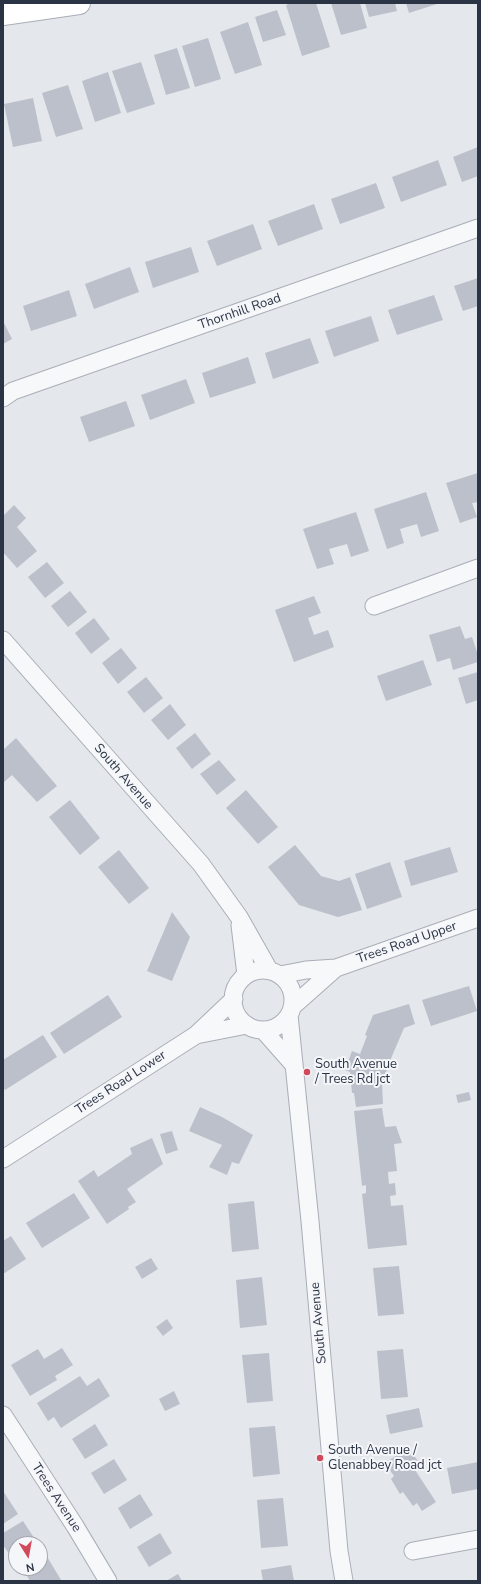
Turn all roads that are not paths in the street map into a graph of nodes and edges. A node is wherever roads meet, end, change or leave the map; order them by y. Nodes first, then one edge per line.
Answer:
1 (79, 3) edge
2 (3, 14) edge
3 (478, 228) edge
4 (3, 398) edge
5 (478, 568) edge
6 (374, 606) dead end
7 (3, 640) edge
8 (239, 917) junction
9 (478, 918) edge
10 (336, 968) junction
11 (274, 973) junction
12 (246, 975) junction
13 (234, 999) junction
14 (290, 1011) junction
15 (247, 1024) junction
16 (264, 1030) junction
17 (196, 1036) junction
18 (293, 1064) junction
19 (3, 1158) edge
20 (3, 1416) edge
21 (478, 1539) edge
22 (413, 1551) dead end
23 (108, 1581) edge
24 (344, 1581) edge

1 - 2 main road
3 - 4 street, Thornhill Road
5 - 6 street
7 - 8 street, South Avenue
8 - 11 street, South Avenue
8 - 12 street, South Avenue
9 - 10 street, Trees Road Upper
10 - 11 street
10 - 14 street
11 - 12 street
11 - 14 street
12 - 13 street
13 - 15 street
13 - 17 street, Trees Road Lower
14 - 16 street
14 - 18 street, South Avenue
15 - 16 street
15 - 17 street
16 - 18 street
17 - 19 street, Trees Road Lower
18 - 24 street, South Avenue
20 - 23 street, Trees Avenue
21 - 22 street

